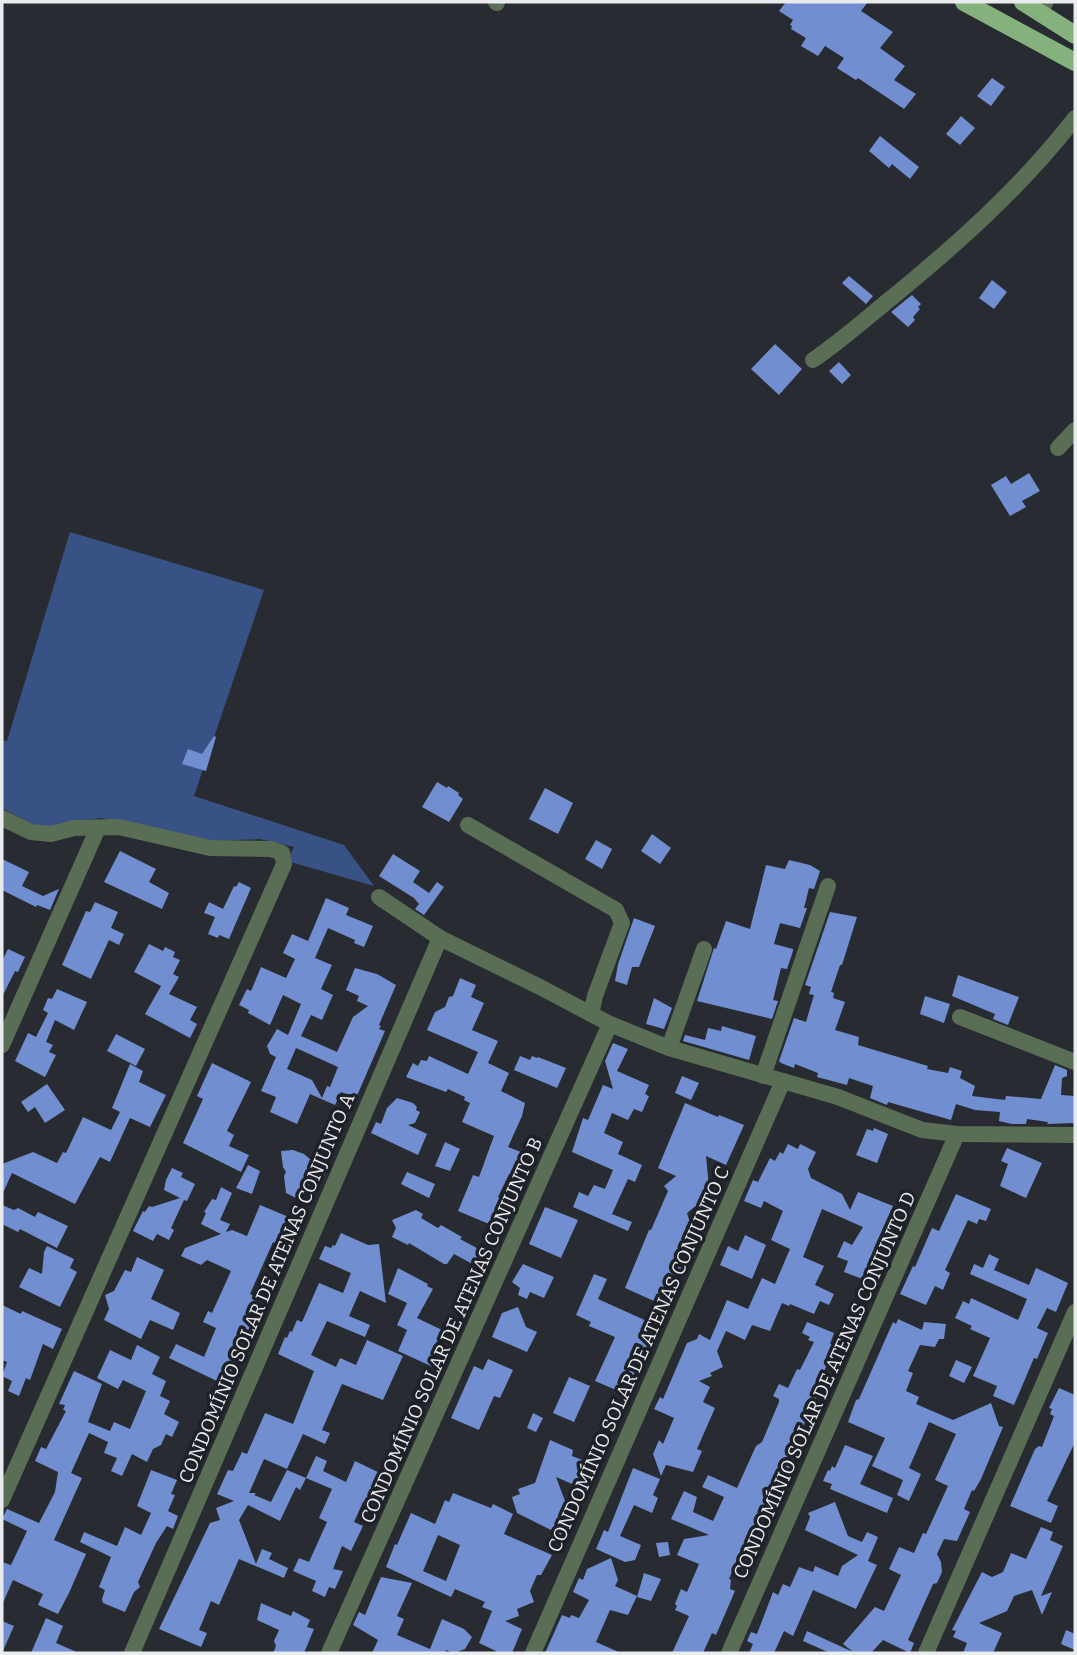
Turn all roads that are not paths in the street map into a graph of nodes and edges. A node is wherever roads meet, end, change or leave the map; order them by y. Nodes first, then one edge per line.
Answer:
1 (964, 2) edge
2 (1023, 2) edge
3 (1046, 8) edge
4 (1074, 30) edge
5 (1075, 62) edge
6 (1075, 118) edge
7 (813, 360) dead end
8 (1075, 430) edge
9 (1058, 448) dead end
10 (2, 818) edge
11 (468, 825) dead end
12 (98, 828) junction
13 (828, 886) dead end
14 (379, 897) dead end
15 (440, 938) junction
16 (704, 950) dead end
17 (591, 1014) junction
18 (960, 1017) dead end
19 (610, 1024) junction
20 (2, 1045) edge
21 (669, 1048) junction
22 (1075, 1062) edge
23 (763, 1076) junction
24 (783, 1081) junction
25 (957, 1134) junction
26 (1075, 1135) edge
27 (1075, 1312) edge
28 (2, 1500) edge
29 (132, 1653) edge
30 (330, 1653) edge
31 (533, 1653) edge
32 (729, 1653) edge
33 (926, 1653) edge

1 - 5 main road
2 - 3 main road
3 - 4 main road
6 - 7 street
8 - 9 street
10 - 12 street
11 - 17 street
12 - 20 street
12 - 28 street
13 - 23 street
14 - 15 street
15 - 17 street
15 - 29 street, CONDOMÍNIO SOLAR DE ATENAS CONJUNTO A
16 - 21 street
17 - 19 street
18 - 22 street
19 - 21 street
19 - 30 street, CONDOMÍNIO SOLAR DE ATENAS CONJUNTO B
21 - 23 street
23 - 24 street
24 - 25 street
24 - 31 street, CONDOMÍNIO SOLAR DE ATENAS CONJUNTO C
25 - 26 street
25 - 32 street, CONDOMÍNIO SOLAR DE ATENAS CONJUNTO D
27 - 33 street

